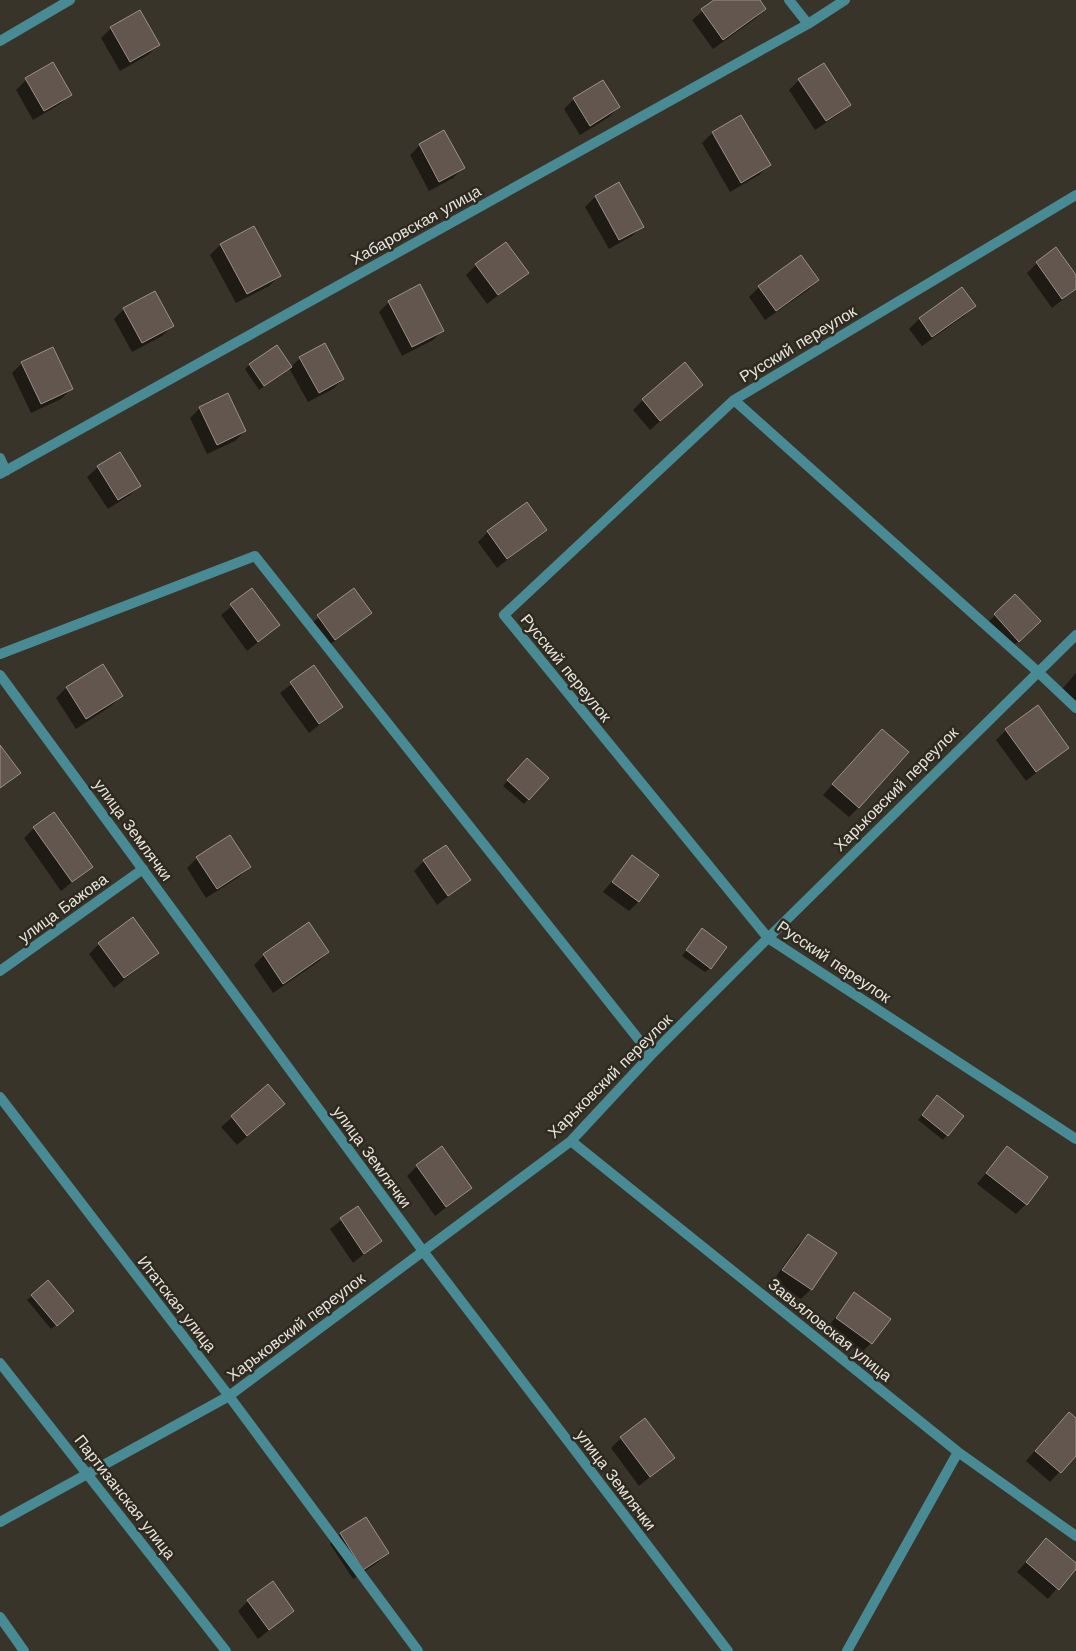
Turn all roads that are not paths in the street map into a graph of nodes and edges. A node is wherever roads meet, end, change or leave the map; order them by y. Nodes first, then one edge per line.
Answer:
1 (70, 0) edge
2 (789, 0) edge
3 (845, 0) edge
4 (808, 24) junction
5 (0, 41) edge
6 (1076, 195) edge
7 (734, 400) junction
8 (0, 458) edge
9 (3, 473) edge
10 (1076, 635) edge
11 (0, 654) edge
12 (1038, 671) junction
13 (0, 675) edge
14 (1076, 708) edge
15 (143, 869) junction
16 (768, 938) junction
17 (0, 971) edge
18 (651, 1055) junction
19 (0, 1098) edge
20 (1075, 1135) edge
21 (571, 1141) junction
22 (422, 1251) junction
23 (0, 1363) edge
24 (229, 1396) junction
25 (958, 1452) junction
26 (88, 1473) junction
27 (0, 1522) edge
28 (1076, 1536) edge
29 (0, 1617) edge
30 (24, 1651) edge
31 (226, 1651) edge
32 (418, 1651) edge
33 (728, 1651) edge
34 (847, 1651) edge

1 - 5 street
2 - 4 street
3 - 4 street, Хабаровская улица
4 - 9 street, Хабаровская улица
6 - 7 street, Русский переулок
7 - 12 street
7 - 16 street, Русский переулок
8 - 9 street
10 - 12 street, Харьковский переулок
11 - 18 street
12 - 14 street
12 - 16 street, Харьковский переулок
13 - 15 street, улица Землячки
15 - 17 street, улица Бажова
15 - 22 street, улица Землячки
16 - 18 street, Харьковский переулок
16 - 20 street, Русский переулок
18 - 21 street, Харьковский переулок
19 - 24 street, Итатская улица
21 - 22 street, Харьковский переулок
21 - 25 street, Завьяловская улица
22 - 24 street, Харьковский переулок
22 - 33 street, улица Землячки
23 - 26 street, Партизанская улица
24 - 26 street, Харьковский переулок
24 - 32 street, Итатская улица
25 - 28 street, Завьяловская улица
25 - 34 street
26 - 27 street, Харьковский переулок
26 - 31 street, Партизанская улица
29 - 30 street

